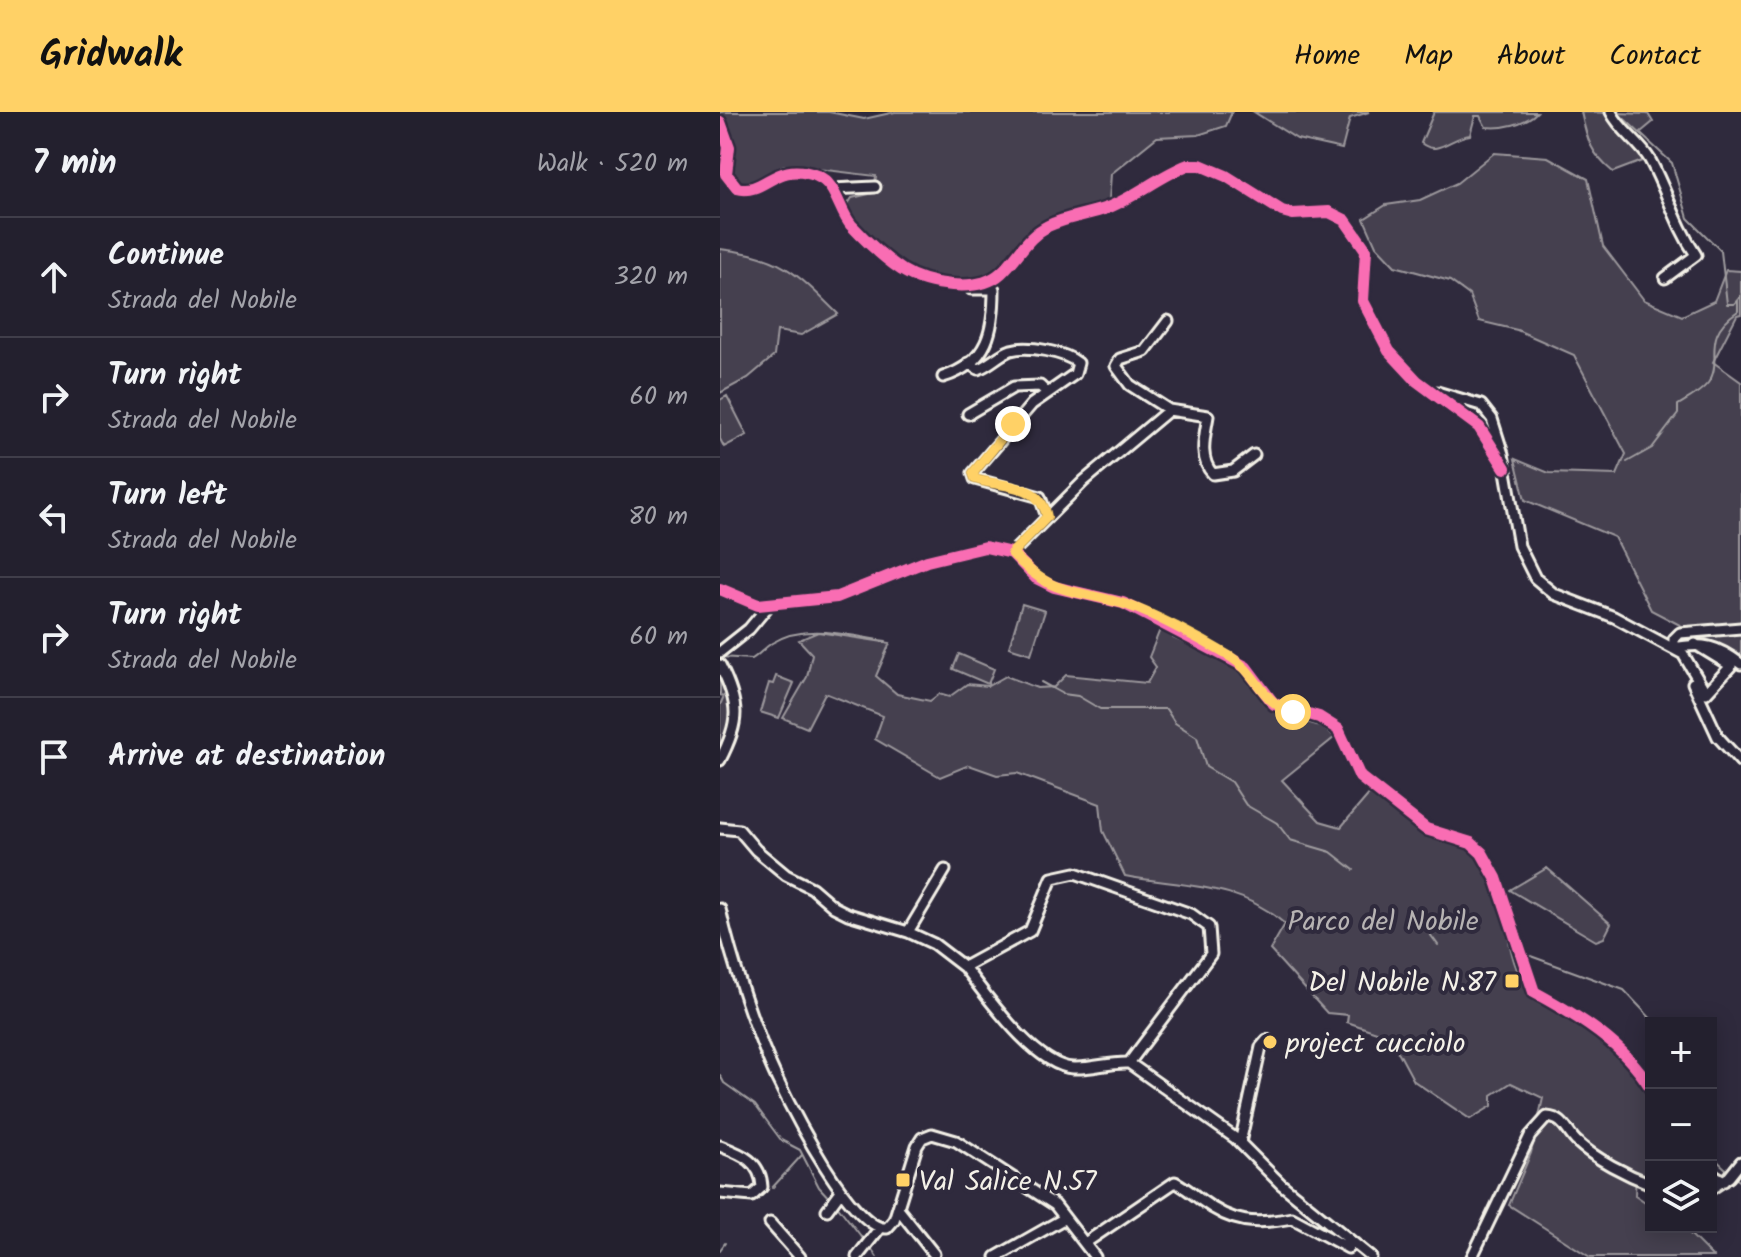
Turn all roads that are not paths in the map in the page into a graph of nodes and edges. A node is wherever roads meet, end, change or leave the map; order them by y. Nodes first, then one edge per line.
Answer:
1 (1611, 112) edge
2 (720, 122) edge
3 (875, 187) dead end
4 (831, 189) junction
5 (1665, 278) dead end
6 (940, 283) junction
7 (1168, 321) dead end
8 (968, 363) junction
9 (943, 377) dead end
10 (1433, 391) junction
11 (1046, 392) junction
12 (1169, 410) junction
13 (968, 414) dead end
14 (1254, 455) dead end
15 (1505, 468) junction
16 (1047, 517) junction
17 (1012, 553) junction
18 (720, 589) edge
19 (747, 603) junction
20 (769, 605) junction
21 (1741, 628) edge
22 (749, 629) junction
23 (1695, 644) junction
24 (1674, 648) junction
25 (720, 652) edge
26 (1741, 664) edge
27 (720, 665) edge
28 (720, 760) edge
29 (1741, 762) edge
30 (720, 828) edge
31 (945, 870) dead end
32 (720, 915) edge
33 (908, 932) junction
34 (964, 967) junction
35 (1267, 1040) dead end
36 (1129, 1063) junction
37 (1645, 1079) edge
38 (1240, 1143) junction
39 (720, 1146) edge
40 (1741, 1162) edge
41 (1717, 1174) edge
42 (1729, 1177) junction
43 (1645, 1181) edge
44 (1717, 1185) edge
45 (720, 1193) edge
46 (899, 1210) junction
47 (1065, 1218) junction
48 (770, 1223) dead end
49 (879, 1229) junction
50 (1085, 1243) junction
51 (934, 1254) dead end
52 (800, 1257) edge
53 (857, 1257) edge
54 (996, 1257) edge
55 (1095, 1257) edge
56 (1370, 1257) edge
57 (1472, 1257) edge

1 - 5 street
2 - 4 street
3 - 4 street
4 - 6 street
6 - 8 street
6 - 10 street
7 - 12 street
8 - 9 street
8 - 11 street
10 - 15 street
10 - 15 street
11 - 13 street
11 - 16 street
12 - 14 street
12 - 16 street
15 - 24 street
16 - 17 street
17 - 20 street
17 - 37 street
18 - 19 street
19 - 20 street
19 - 22 street
20 - 22 street
21 - 24 street
22 - 25 street
23 - 24 street
23 - 24 street
23 - 26 street
24 - 29 street
27 - 28 street
30 - 33 street
31 - 33 street
32 - 49 street
33 - 34 street
34 - 36 street
34 - 36 street
35 - 38 street
36 - 38 street
38 - 56 street
39 - 45 street
40 - 42 street
41 - 42 street
42 - 44 street
43 - 57 street
46 - 47 street
46 - 49 street
46 - 51 street
47 - 50 street
47 - 54 street
48 - 52 street
49 - 53 street
50 - 55 street
50 - 56 street

